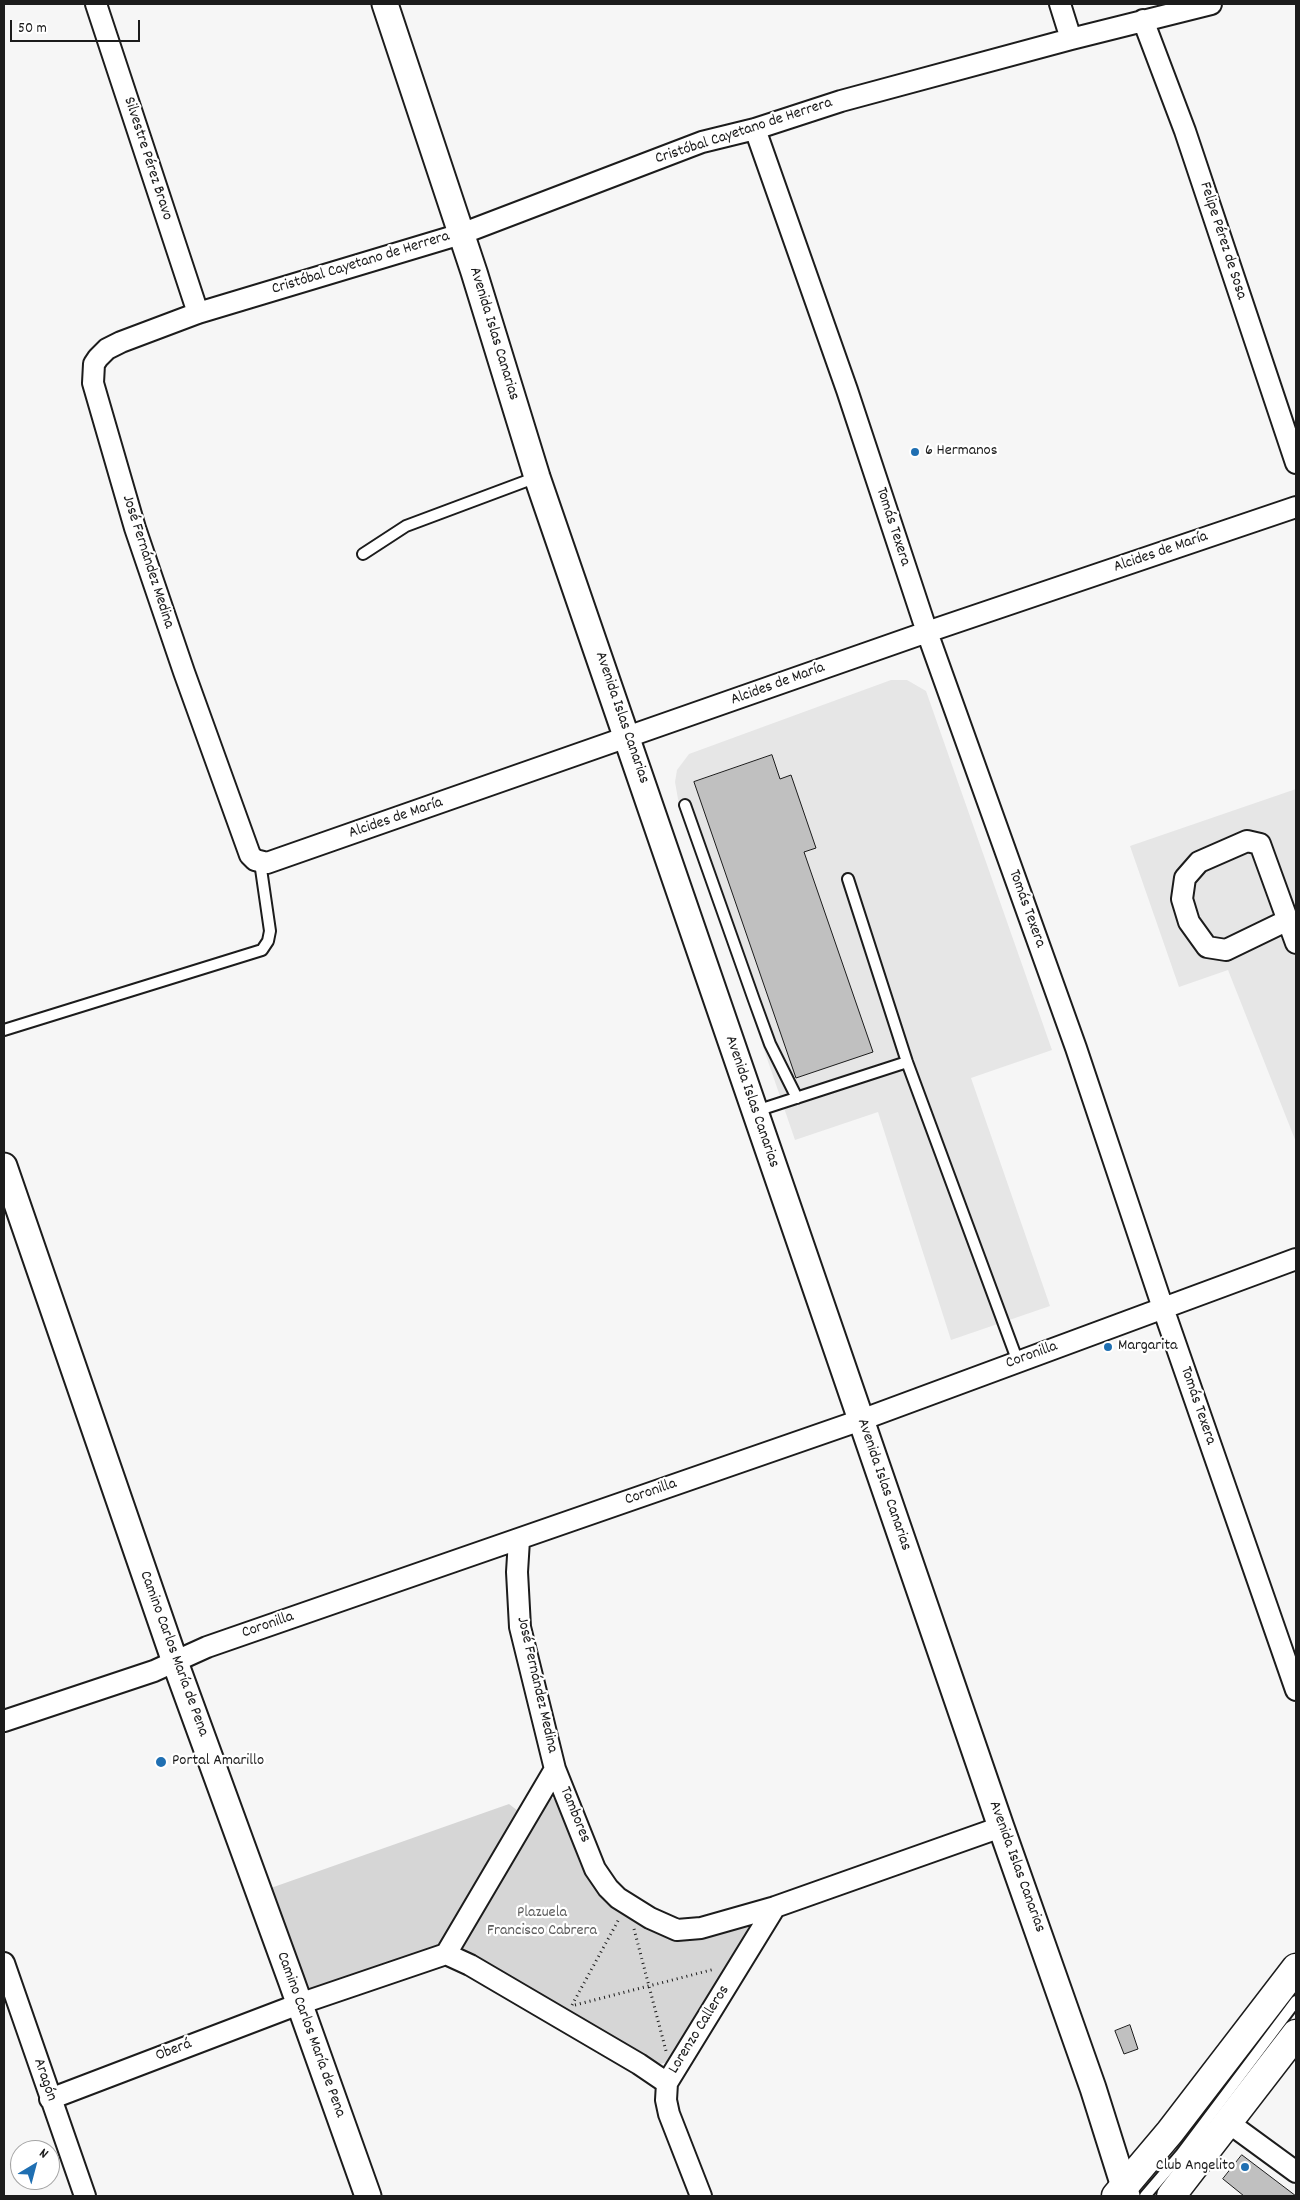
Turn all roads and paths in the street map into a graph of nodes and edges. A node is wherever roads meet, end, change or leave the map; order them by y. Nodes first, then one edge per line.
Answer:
1 (96, 4) edge
2 (385, 4) edge
3 (1060, 4) edge
4 (1211, 4) edge
5 (1143, 20) junction
6 (1071, 39) junction
7 (755, 128) junction
8 (462, 234) junction
9 (198, 314) junction
10 (1296, 462) edge
11 (538, 477) junction
12 (1296, 507) edge
13 (363, 554) dead end
14 (927, 632) junction
15 (627, 738) junction
16 (685, 805) dead end
17 (260, 862) junction
18 (848, 879) dead end
19 (1288, 920) junction
20 (1296, 943) edge
21 (4, 1030) edge
22 (907, 1062) junction
23 (797, 1098) junction
24 (755, 1111) junction
25 (4, 1166) edge
26 (1296, 1259) edge
27 (1163, 1308) junction
28 (1018, 1362) junction
29 (860, 1420) junction
30 (519, 1540) junction
31 (175, 1662) junction
32 (1296, 1690) edge
33 (4, 1721) edge
34 (556, 1769) junction
35 (1001, 1827) junction
36 (628, 1904) junction
37 (775, 1907) junction
38 (446, 1954) junction
39 (4, 1963) edge
40 (741, 1963) junction
41 (1296, 1968) edge
42 (648, 1985) junction
43 (1296, 2001) edge
44 (299, 2004) junction
45 (571, 2006) junction
46 (551, 2012) junction
47 (1296, 2034) edge
48 (670, 2079) junction
49 (50, 2099) junction
50 (1229, 2123) junction
51 (1296, 2172) edge
52 (1128, 2194) edge
53 (84, 2196) edge
54 (368, 2196) edge
55 (701, 2196) edge
56 (1171, 2196) edge

1 - 9 street, Silvestre Pérez Bravo
2 - 8 street, Avenida Islas Canarias
3 - 6 street
4 - 5 street, Cristóbal Cayetano de Herrera
5 - 6 street, Cristóbal Cayetano de Herrera
5 - 10 street, Felipe Pérez de Sosa
6 - 7 street, Cristóbal Cayetano de Herrera
7 - 8 street, Cristóbal Cayetano de Herrera
7 - 14 street, Tomás Texera
8 - 9 street, Cristóbal Cayetano de Herrera
8 - 11 street, Avenida Islas Canarias
9 - 17 street, José Fernández Medina
11 - 13 lane
11 - 15 street, Avenida Islas Canarias
12 - 14 street, Alcides de María
14 - 15 street, Alcides de María
14 - 27 street, Tomás Texera
15 - 17 street, Alcides de María
15 - 24 street, Avenida Islas Canarias
16 - 23 lane
17 - 21 lane
18 - 22 lane
19 - 19 street
19 - 20 street
22 - 23 lane
22 - 28 lane
23 - 24 lane
24 - 29 street, Avenida Islas Canarias
25 - 31 street, Camino Carlos María de Pena
26 - 27 street, Coronilla
27 - 28 street, Coronilla
27 - 32 street, Tomás Texera
28 - 29 street, Coronilla
29 - 30 street, Coronilla
29 - 35 street, Avenida Islas Canarias
30 - 31 street, Coronilla
30 - 34 street, José Fernández Medina
31 - 33 street, Coronilla
31 - 44 street, Camino Carlos María de Pena
34 - 36 street, Tambores
34 - 38 street, Tambores
35 - 37 street
35 - 52 street, Avenida Islas Canarias
36 - 37 street, Tambores
36 - 42 path
36 - 45 path
37 - 40 street, Lorenzo Calleros
38 - 44 street
38 - 46 street, Lorenzo Calleros
39 - 49 street, Aragón
40 - 42 path
40 - 48 street, Lorenzo Calleros
41 - 52 main road
42 - 45 path
42 - 48 path
43 - 52 lane
44 - 49 street, Oberá
44 - 54 street, Camino Carlos María de Pena
45 - 46 path
46 - 48 street, Lorenzo Calleros
47 - 50 main road
48 - 55 street
49 - 53 street, Aragón
50 - 51 street
50 - 56 main road

